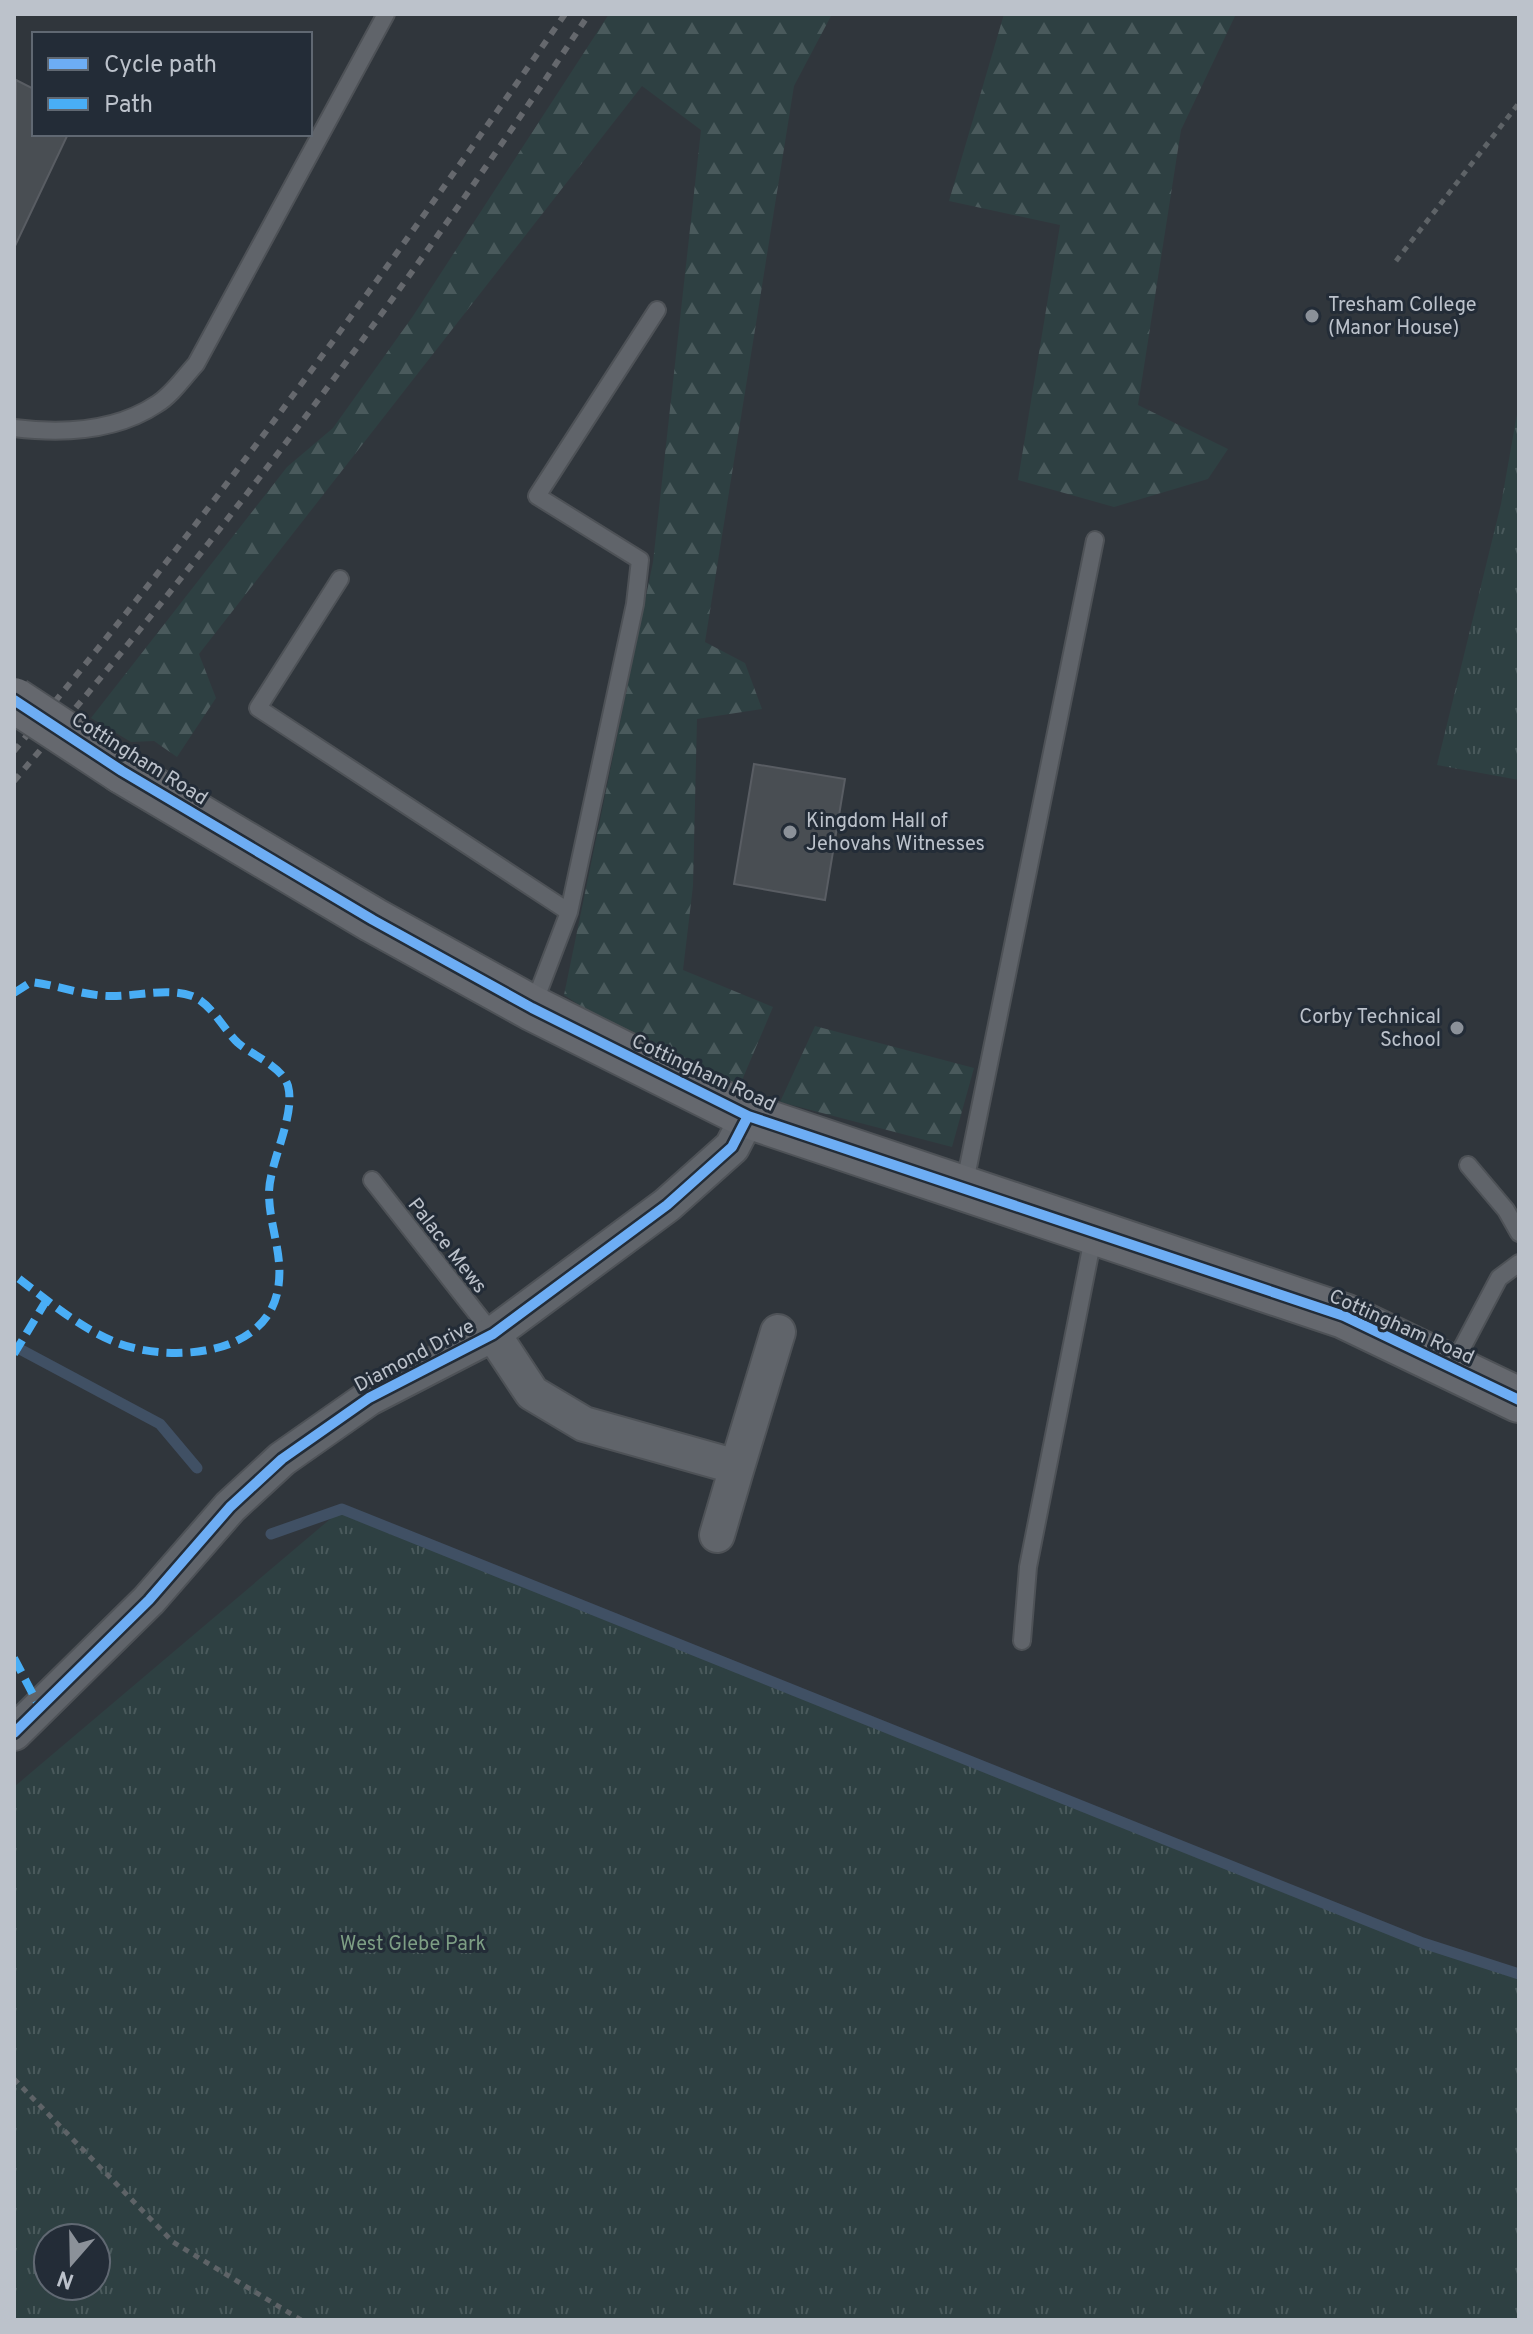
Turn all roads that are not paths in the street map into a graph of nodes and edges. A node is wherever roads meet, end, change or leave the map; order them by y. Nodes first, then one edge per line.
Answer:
1 (386, 14) edge
2 (657, 310) dead end
3 (14, 428) edge
4 (1095, 540) dead end
5 (340, 579) dead end
6 (14, 700) edge
7 (569, 912) junction
8 (532, 1008) junction
9 (748, 1116) junction
10 (1468, 1165) dead end
11 (372, 1180) dead end
12 (963, 1189) junction
13 (1094, 1232) junction
14 (1519, 1233) edge
15 (1519, 1263) edge
16 (778, 1332) dead end
17 (493, 1334) junction
18 (1452, 1366) junction
19 (1519, 1400) edge
20 (737, 1467) junction
21 (717, 1535) dead end
22 (1022, 1641) dead end
23 (14, 1733) edge

1 - 3 lane
2 - 7 lane
4 - 12 lane
5 - 7 lane
6 - 8 street, Cottingham Road, bridge
7 - 8 lane
8 - 9 street, Cottingham Road
9 - 12 street, Cottingham Road
9 - 17 street, Diamond Drive
10 - 14 lane
11 - 17 lane, Palace Mews
12 - 13 street, Cottingham Road
13 - 18 street, Cottingham Road
13 - 22 lane
15 - 18 lane
16 - 20 street
17 - 20 street
17 - 23 street, Diamond Drive
18 - 19 street, Cottingham Road
20 - 21 street

